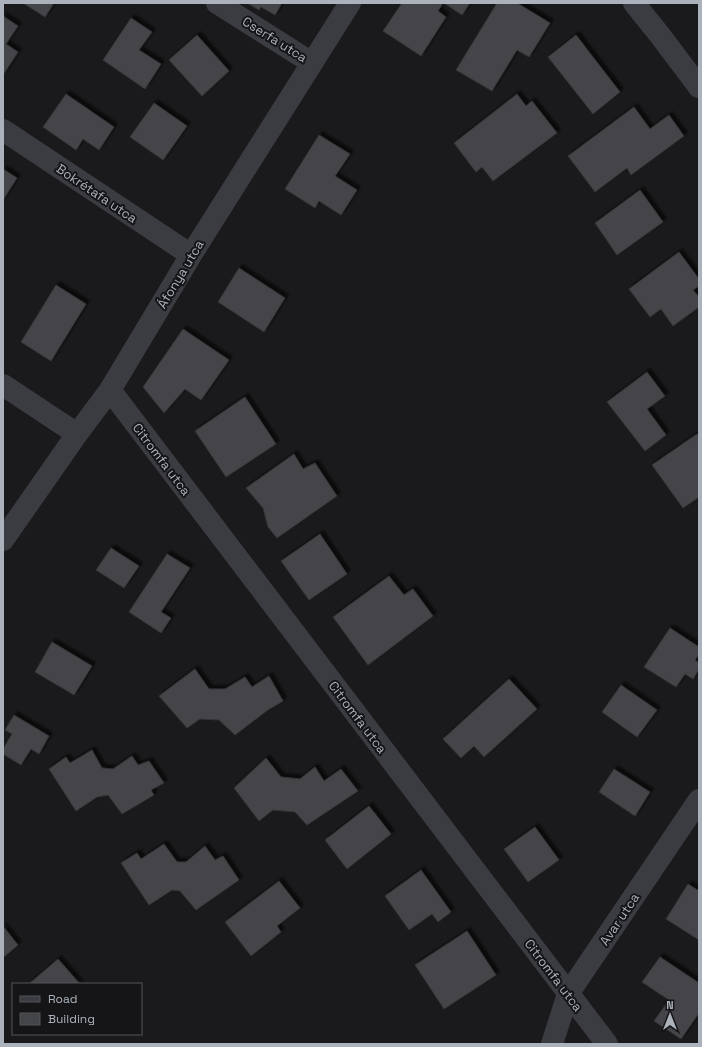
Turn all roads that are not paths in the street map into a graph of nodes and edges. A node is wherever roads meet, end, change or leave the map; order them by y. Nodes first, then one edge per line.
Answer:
1 (217, 3) edge
2 (350, 3) edge
3 (634, 3) edge
4 (312, 63) junction
5 (699, 86) edge
6 (3, 130) edge
7 (191, 256) junction
8 (3, 385) edge
9 (110, 390) junction
10 (77, 434) junction
11 (3, 540) edge
12 (699, 800) edge
13 (568, 994) junction
14 (552, 1044) edge
15 (607, 1044) edge

1 - 4 street, Cserfa utca
2 - 4 street, Áfonya utca
3 - 5 street
4 - 7 street, Áfonya utca
6 - 7 street, Bokrétafa utca
7 - 9 street, Áfonya utca
8 - 10 street
9 - 10 street, Áfonya utca
9 - 13 street, Citromfa utca
10 - 11 street, Áfonya utca
12 - 13 street, Avar utca
13 - 14 street, Avar utca
13 - 15 street, Citromfa utca

